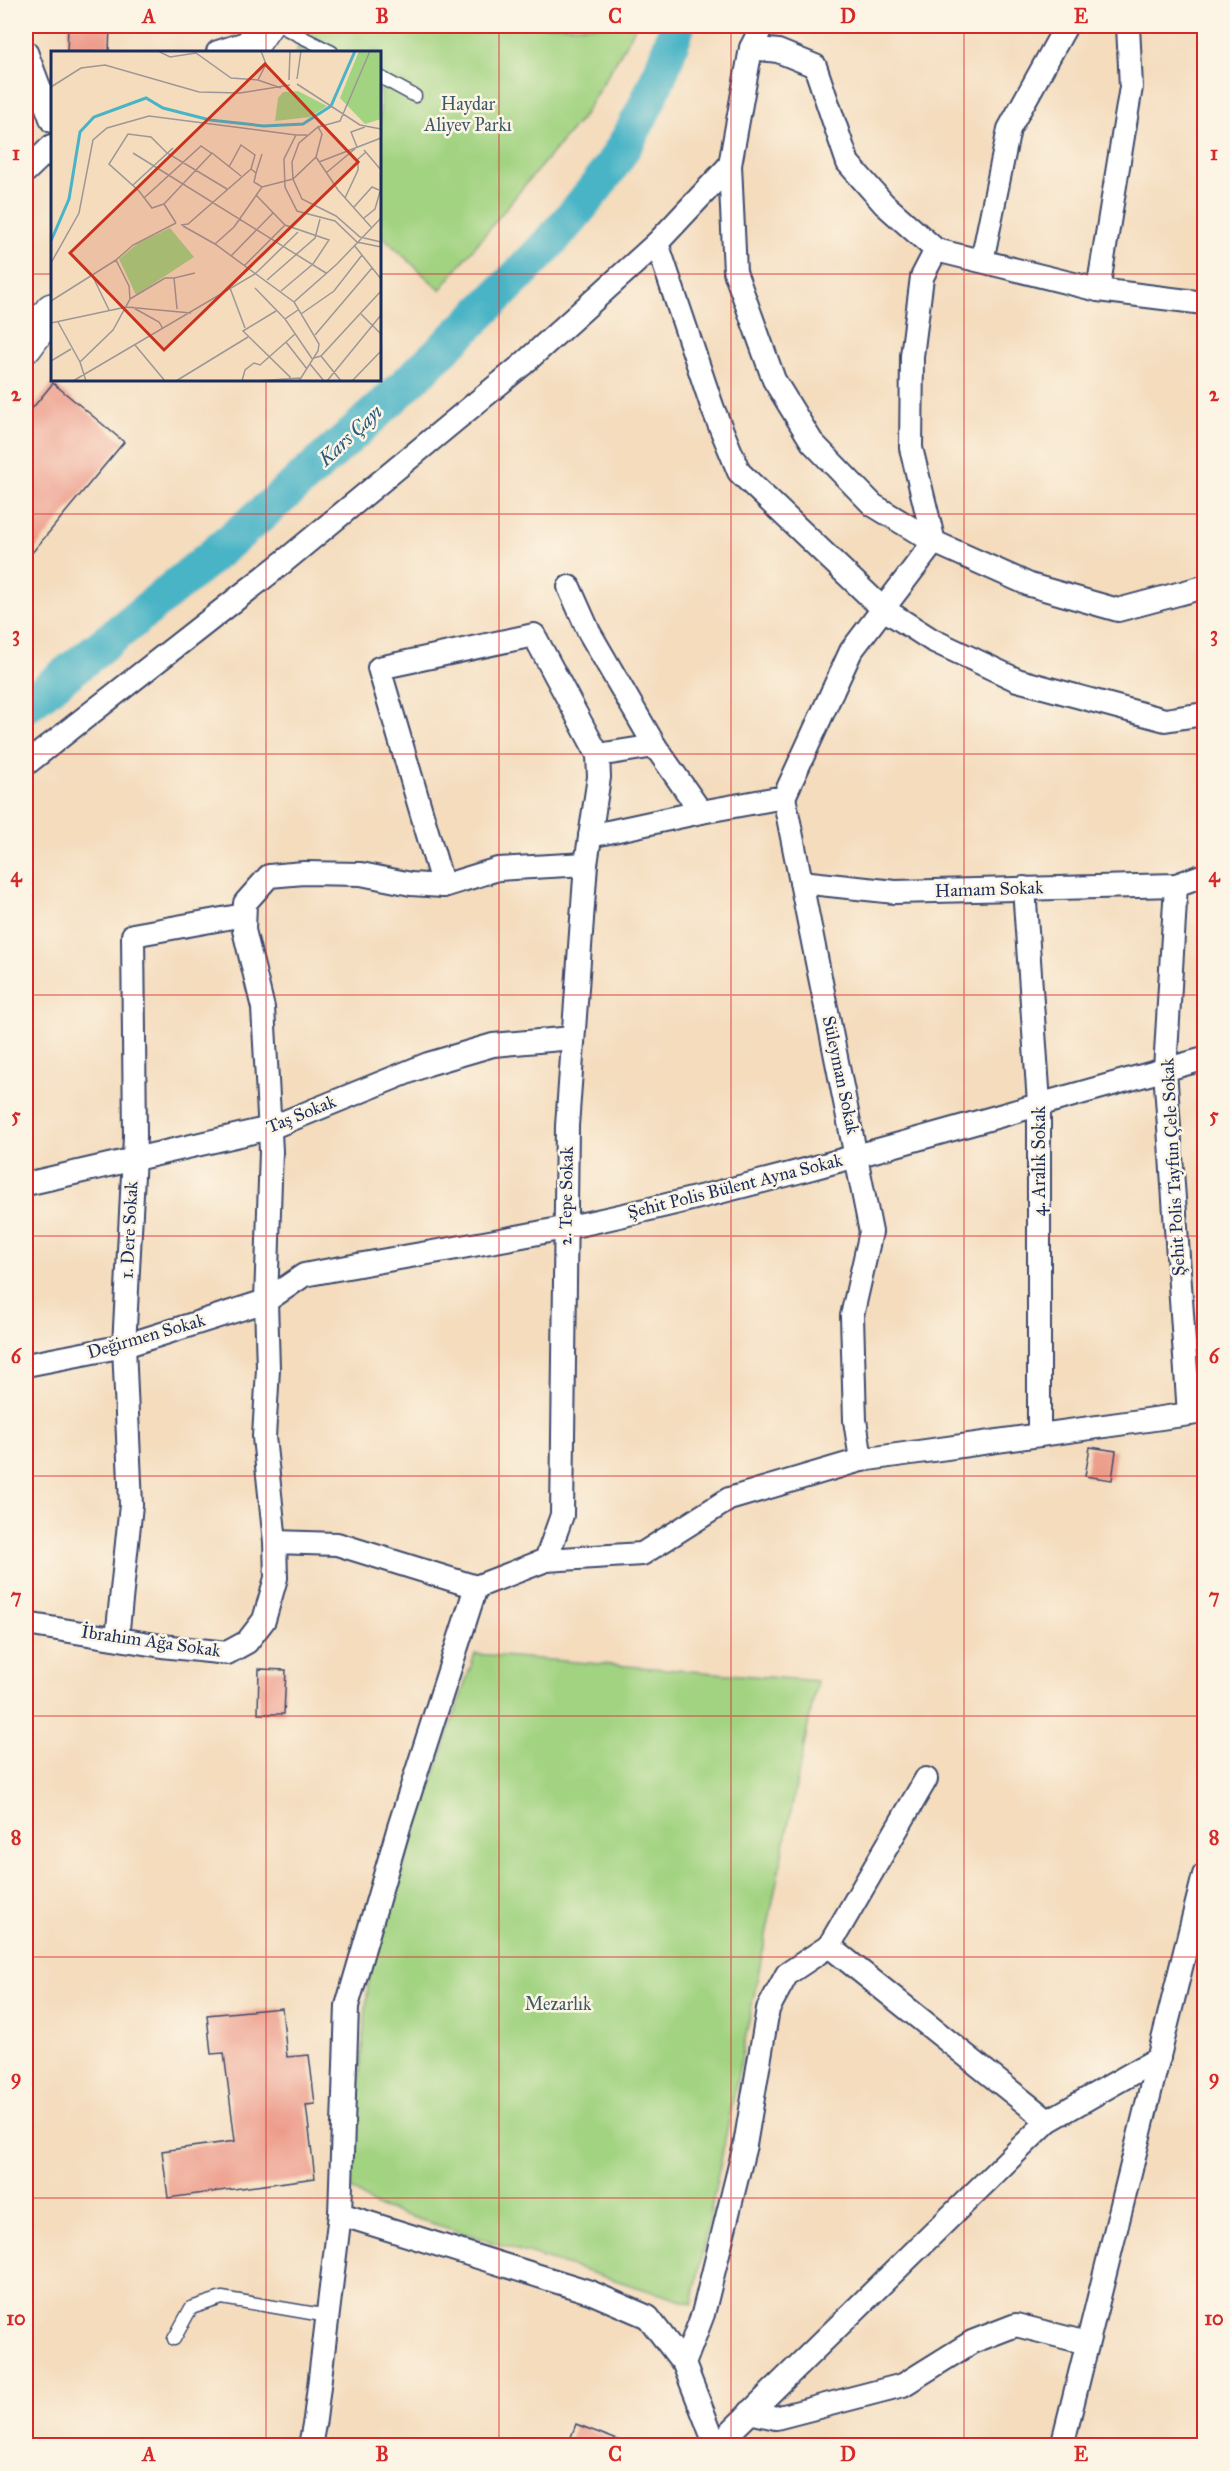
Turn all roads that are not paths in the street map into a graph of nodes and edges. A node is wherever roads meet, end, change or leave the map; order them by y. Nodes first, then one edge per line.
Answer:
1 (762, 26) edge
2 (1066, 26) edge
3 (1128, 26) edge
4 (262, 36) edge
5 (751, 48) junction
6 (221, 51) edge
7 (328, 51) edge
8 (26, 52) edge
9 (381, 78) edge
10 (415, 96) dead end
11 (51, 117) edge
12 (51, 147) edge
13 (730, 165) junction
14 (26, 171) edge
15 (657, 243) junction
16 (936, 250) junction
17 (982, 261) junction
18 (1098, 290) junction
19 (1204, 303) edge
20 (51, 311) edge
21 (26, 346) edge
22 (934, 542) junction
23 (1204, 587) edge
24 (569, 588) dead end
25 (882, 608) junction
26 (1204, 714) edge
27 (655, 746) junction
28 (598, 755) junction
29 (26, 764) edge
30 (784, 797) junction
31 (701, 812) junction
32 (590, 836) junction
33 (586, 864) junction
34 (1204, 875) edge
35 (801, 882) junction
36 (1176, 885) junction
37 (443, 886) junction
38 (1024, 888) junction
39 (244, 915) junction
40 (573, 1038) junction
41 (1204, 1059) edge
42 (1165, 1070) junction
43 (1039, 1103) junction
44 (270, 1128) junction
45 (858, 1156) junction
46 (133, 1160) junction
47 (26, 1184) edge
48 (565, 1227) junction
49 (266, 1301) junction
50 (124, 1346) junction
51 (26, 1365) edge
52 (1197, 1413) edge
53 (1039, 1435) junction
54 (861, 1460) junction
55 (275, 1542) junction
56 (546, 1560) junction
57 (476, 1587) junction
58 (26, 1624) edge
59 (117, 1638) junction
60 (926, 1779) dead end
61 (1204, 1875) edge
62 (829, 1946) junction
63 (1159, 2058) junction
64 (1048, 2121) junction
65 (340, 2214) junction
66 (328, 2316) junction
67 (174, 2339) dead end
68 (1087, 2343) junction
69 (684, 2364) junction
70 (750, 2412) junction
71 (310, 2445) edge
72 (716, 2445) edge
73 (1062, 2445) edge

1 - 5 street
2 - 17 street
3 - 18 street
4 - 6 street
4 - 7 lane
5 - 13 street
5 - 16 street
8 - 11 street
9 - 10 lane
12 - 14 street
13 - 15 street
13 - 22 street
15 - 25 street
15 - 29 street
16 - 17 street
16 - 22 street
17 - 18 street
18 - 19 street
20 - 21 street
22 - 23 street
22 - 25 street
24 - 27 street
25 - 26 street
25 - 30 street
27 - 28 street
27 - 31 street
28 - 32 street, 2. Tepe Sokak
28 - 37 street
30 - 31 street
30 - 35 street, Süleyman Sokak
31 - 32 street
32 - 33 street, 2. Tepe Sokak
33 - 37 street
33 - 40 street, 2. Tepe Sokak
34 - 36 street, Hamam Sokak
35 - 38 street, Hamam Sokak
35 - 45 street, Süleyman Sokak
36 - 38 street, Hamam Sokak
36 - 42 street, Şehit Polis Tayfun Çele Sokak
37 - 39 street
38 - 43 street, 4. Aralık Sokak
39 - 44 street, İbrahim Ağa Sokak
39 - 46 street, 1. Dere Sokak
40 - 44 street, Taş Sokak
40 - 48 street, 2. Tepe Sokak
41 - 42 street, Şehit Polis Bülent Ayna Sokak
42 - 43 street, Şehit Polis Bülent Ayna Sokak
42 - 52 street, Şehit Polis Tayfun Çele Sokak
43 - 45 street, Şehit Polis Bülent Ayna Sokak
43 - 53 street, 4. Aralık Sokak
44 - 46 street, Taş Sokak
44 - 49 street, İbrahim Ağa Sokak
45 - 48 street, Şehit Polis Bülent Ayna Sokak
45 - 54 street, Süleyman Sokak
46 - 47 street, Taş Sokak
46 - 50 street, 1. Dere Sokak
48 - 49 street, Şehit Polis Bülent Ayna Sokak
48 - 56 street, 2. Tepe Sokak
49 - 50 street, Değirmen Sokak
49 - 55 street, İbrahim Ağa Sokak
50 - 51 street, Değirmen Sokak
50 - 59 street, 1. Dere Sokak
52 - 53 street
53 - 54 street
54 - 56 street
55 - 57 street
55 - 59 street, İbrahim Ağa Sokak
56 - 57 street
57 - 65 street
58 - 59 street, İbrahim Ağa Sokak
60 - 62 street
61 - 63 street
62 - 64 street
62 - 69 street
63 - 64 street
63 - 68 street
64 - 70 street
65 - 66 street
65 - 69 street
66 - 67 lane
66 - 71 street
68 - 70 street
68 - 73 street
69 - 72 street
70 - 72 street

